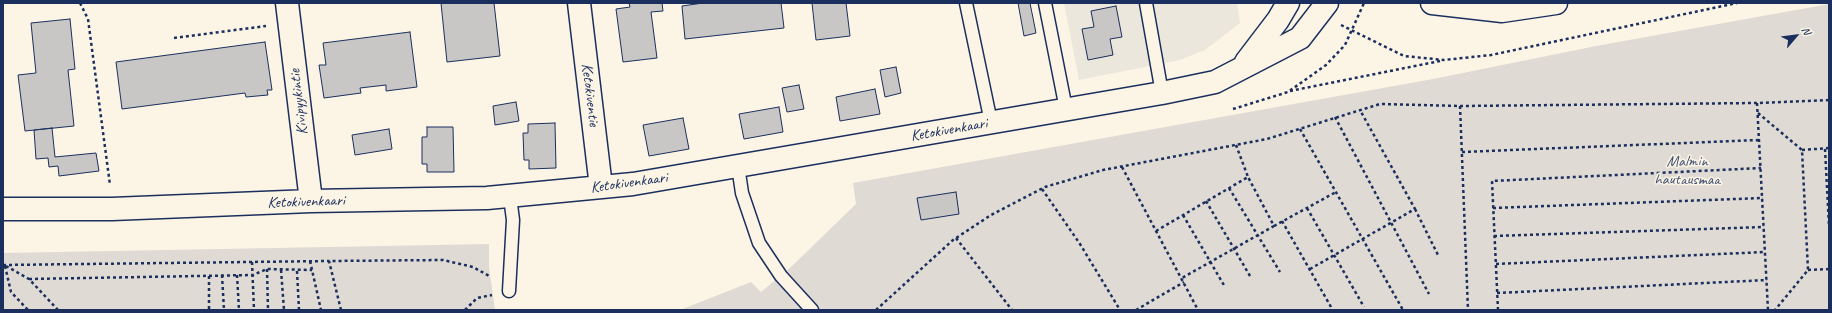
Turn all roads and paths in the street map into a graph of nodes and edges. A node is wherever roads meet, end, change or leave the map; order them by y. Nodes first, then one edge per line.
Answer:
1 (80, 3) edge
2 (287, 3) edge
3 (579, 3) edge
4 (966, 3) edge
5 (1045, 3) edge
6 (1146, 3) edge
7 (1288, 3) edge
8 (1327, 3) edge
9 (1364, 3) edge
10 (1432, 3) edge
11 (1556, 3) edge
12 (1737, 3) edge
13 (267, 26) dead end
14 (1352, 32) junction
15 (174, 38) dead end
16 (1444, 60) junction
17 (1243, 66) junction
18 (1288, 92) junction
19 (1162, 93) junction
20 (1829, 100) edge
21 (1757, 103) junction
22 (1460, 106) junction
23 (1066, 109) junction
24 (1233, 109) dead end
25 (1360, 110) junction
26 (1758, 113) junction
27 (1335, 117) junction
28 (992, 122) junction
29 (1300, 129) junction
30 (1759, 140) junction
31 (1236, 145) junction
32 (1825, 148) junction
33 (1829, 148) edge
34 (1802, 150) junction
35 (1462, 152) junction
36 (738, 166) junction
37 (1122, 166) junction
38 (1761, 168) junction
39 (1248, 177) junction
40 (601, 187) junction
41 (1229, 188) junction
42 (1042, 189) junction
43 (1336, 192) junction
44 (510, 197) junction
45 (1763, 198) junction
46 (311, 201) junction
47 (1206, 201) junction
48 (112, 208) junction
49 (1307, 208) junction
50 (1493, 208) junction
51 (3, 209) edge
52 (1415, 209) junction
53 (1182, 215) junction
54 (1282, 222) junction
55 (1392, 222) junction
56 (1274, 226) junction
57 (1829, 226) edge
58 (1764, 227) junction
59 (1156, 231) junction
60 (1258, 235) junction
61 (1494, 236) junction
62 (956, 238) junction
63 (1363, 239) junction
64 (1234, 249) junction
65 (1765, 252) junction
66 (1334, 256) junction
67 (1439, 257) dead end
68 (310, 261) junction
69 (329, 261) junction
70 (252, 262) junction
71 (1210, 262) junction
72 (1496, 264) junction
73 (4, 265) edge
74 (267, 269) junction
75 (1310, 269) junction
76 (1829, 269) edge
77 (281, 270) junction
78 (312, 270) junction
79 (1808, 270) junction
80 (297, 271) junction
81 (1280, 272) dead end
82 (253, 274) junction
83 (222, 275) junction
84 (237, 275) junction
85 (209, 276) junction
86 (1250, 276) dead end
87 (1182, 278) junction
88 (29, 279) junction
89 (1767, 280) junction
90 (1184, 282) junction
91 (1225, 287) dead end
92 (509, 291) junction
93 (1497, 293) junction
94 (1429, 294) dead end
95 (1331, 307) dead end
96 (1364, 307) dead end
97 (28, 310) edge
98 (58, 310) edge
99 (209, 310) edge
100 (224, 310) edge
101 (239, 310) edge
102 (254, 310) edge
103 (268, 310) edge
104 (284, 310) edge
105 (299, 310) edge
106 (322, 310) edge
107 (341, 310) edge
108 (465, 310) edge
109 (812, 310) edge
110 (876, 310) edge
111 (1012, 310) edge
112 (1120, 310) edge
113 (1136, 310) edge
114 (1198, 310) edge
115 (1403, 310) edge
116 (1468, 310) edge
117 (1498, 310) edge
118 (1768, 310) edge
119 (1775, 310) edge

1 - 48 path
2 - 46 street, Kivipyykintie
3 - 40 street, Ketokiventie
4 - 28 lane
5 - 23 lane
6 - 19 lane
7 - 17 street, Ketokivenkaari
8 - 17 street, Ketokivenkaari
9 - 14 path
10 - 11 street
12 - 16 path
13 - 15 path
14 - 16 path
14 - 18 path
16 - 18 path
17 - 19 street, Ketokivenkaari
18 - 24 path
19 - 23 street, Ketokivenkaari
20 - 21 path
21 - 22 path
21 - 26 path
22 - 25 path
22 - 35 path
23 - 28 street, Ketokivenkaari
25 - 27 path
25 - 52 path
26 - 30 path
26 - 34 path
27 - 29 path
27 - 55 path
28 - 36 street, Ketokivenkaari
29 - 31 path
29 - 43 path
30 - 35 path
30 - 38 path
31 - 37 path
31 - 39 path
32 - 33 path
32 - 34 path
32 - 57 path
34 - 79 path
35 - 116 path
36 - 40 street, Ketokivenkaari
36 - 109 lane
37 - 42 path
37 - 59 path
38 - 45 path
38 - 50 path
39 - 41 path
39 - 56 path
40 - 44 street, Ketokivenkaari
41 - 47 path
41 - 60 path
42 - 62 path
42 - 112 path
43 - 49 path
43 - 63 path
44 - 46 street, Ketokivenkaari
44 - 92 lane
45 - 50 path
45 - 58 path
46 - 48 street, Ketokivenkaari
47 - 53 path
47 - 64 path
48 - 51 street, Ketokivenkaari
49 - 54 path
49 - 66 path
50 - 61 path
52 - 55 path
52 - 67 path
53 - 59 path
53 - 71 path
54 - 56 path
54 - 75 path
55 - 63 path
55 - 94 path
56 - 60 path
58 - 61 path
58 - 65 path
59 - 87 path
60 - 64 path
60 - 81 path
61 - 72 path
62 - 110 path
62 - 111 path
63 - 66 path
63 - 115 path
64 - 71 path
64 - 86 path
65 - 72 path
65 - 89 path
66 - 75 path
66 - 96 path
68 - 69 path
68 - 70 path
68 - 78 path
69 - 92 path
69 - 107 path
70 - 73 path
70 - 82 path
71 - 87 path
71 - 91 path
72 - 93 path
73 - 88 path
73 - 97 path
74 - 77 path
74 - 82 path
74 - 103 path
75 - 95 path
76 - 79 path
77 - 80 path
77 - 104 path
78 - 80 path
78 - 106 path
79 - 119 path
80 - 105 path
82 - 84 path
82 - 102 path
83 - 84 path
83 - 85 path
83 - 100 path
84 - 101 path
85 - 88 path
85 - 99 path
87 - 90 path
88 - 98 path
89 - 93 path
89 - 118 path
90 - 113 path
90 - 114 path
92 - 108 path
93 - 117 path

